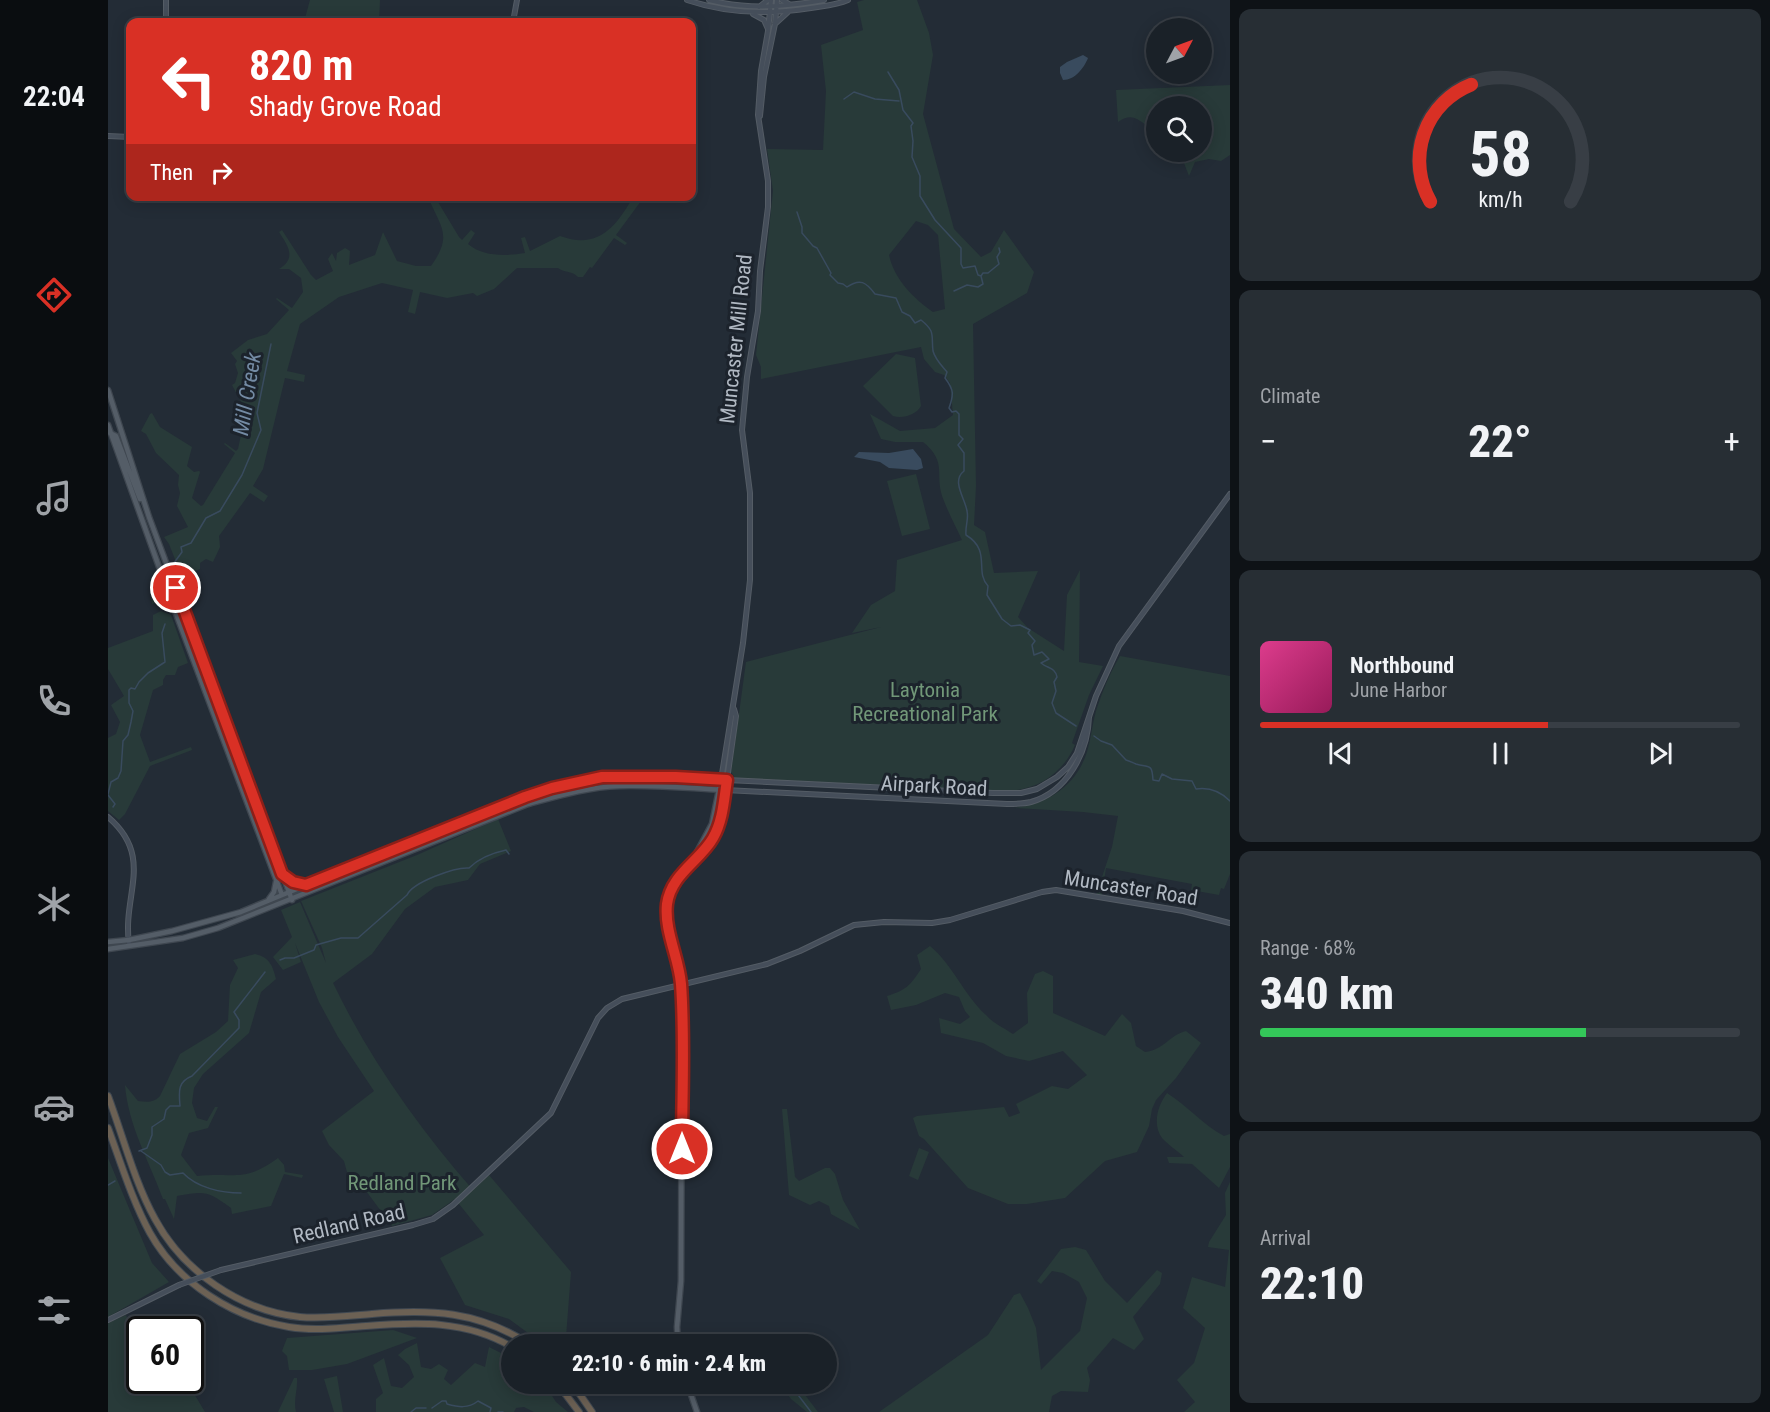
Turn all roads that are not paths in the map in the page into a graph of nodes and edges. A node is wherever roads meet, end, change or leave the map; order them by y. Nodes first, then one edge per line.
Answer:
1 (166, 0) edge
2 (516, 0) edge
3 (687, 0) edge
4 (709, 0) edge
5 (770, 0) edge
6 (777, 0) edge
7 (782, 0) edge
8 (824, 0) edge
9 (848, 0) edge
10 (793, 5) junction
11 (758, 7) junction
12 (776, 9) junction
13 (771, 10) junction
14 (789, 11) junction
15 (752, 13) junction
16 (166, 18) edge
17 (514, 18) edge
18 (775, 24) junction
19 (768, 31) junction
20 (760, 116) junction
21 (108, 136) edge
22 (126, 137) edge
23 (108, 390) edge
24 (108, 425) edge
25 (111, 433) junction
26 (1230, 494) edge
27 (149, 518) junction
28 (734, 708) junction
29 (1089, 716) junction
30 (721, 780) junction
31 (727, 780) junction
32 (719, 790) junction
33 (725, 790) junction
34 (108, 818) edge
35 (697, 855) junction
36 (282, 874) junction
37 (275, 877) junction
38 (306, 885) junction
39 (288, 892) junction
40 (282, 894) junction
41 (292, 900) junction
42 (268, 901) junction
43 (285, 903) junction
44 (1230, 924) edge
45 (108, 942) edge
46 (129, 942) junction
47 (108, 949) edge
48 (681, 984) junction
49 (108, 1096) edge
50 (108, 1128) edge
51 (108, 1320) edge
52 (512, 1334) edge
53 (677, 1334) edge
54 (501, 1342) edge
55 (565, 1394) edge
56 (580, 1394) edge
57 (691, 1394) edge
58 (579, 1412) edge
59 (592, 1412) edge
60 (697, 1412) edge

1 - 16 main road
2 - 17 main road
3 - 15 main road
4 - 11 main road
5 - 11 main road
5 - 13 main road, Muncaster Mill Road
6 - 12 main road, Muncaster Mill Road
7 - 10 main road
8 - 10 main road
9 - 14 main road
10 - 12 main road
11 - 13 main road
12 - 13 main road
12 - 14 main road
12 - 18 main road, Muncaster Mill Road
13 - 15 main road
13 - 19 main road, Muncaster Mill Road
14 - 18 main road
15 - 19 main road
18 - 20 main road, Muncaster Mill Road
19 - 20 main road, Muncaster Mill Road
20 - 28 main road, Muncaster Mill Road
21 - 22 main road
23 - 27 main road
24 - 25 main road
25 - 27 main road
25 - 37 main road
26 - 29 main road, Airpark Road
27 - 36 main road
28 - 30 main road, Muncaster Mill Road
28 - 31 main road, Muncaster Mill Road
29 - 31 main road, Airpark Road
29 - 33 main road, Airpark Road
30 - 31 main road
30 - 32 main road, Muncaster Mill Road
30 - 38 main road
31 - 33 main road, Muncaster Mill Road
32 - 33 main road
32 - 35 main road, Muncaster Mill Road
32 - 41 main road
33 - 35 main road, Muncaster Mill Road
34 - 46 main road
35 - 48 main road, Muncaster Mill Road
36 - 38 main road
36 - 39 main road
37 - 40 main road
37 - 42 main road
38 - 39 main road
39 - 40 main road
39 - 41 main road
40 - 42 main road
40 - 43 main road
41 - 43 main road
42 - 46 main road
43 - 47 main road
44 - 48 main road, Muncaster Road
45 - 46 main road
48 - 51 main road, Redland Road, bridge
48 - 53 main road, Muncaster Mill Road
49 - 52 highway
50 - 54 highway
55 - 58 highway
56 - 59 highway
57 - 60 main road

